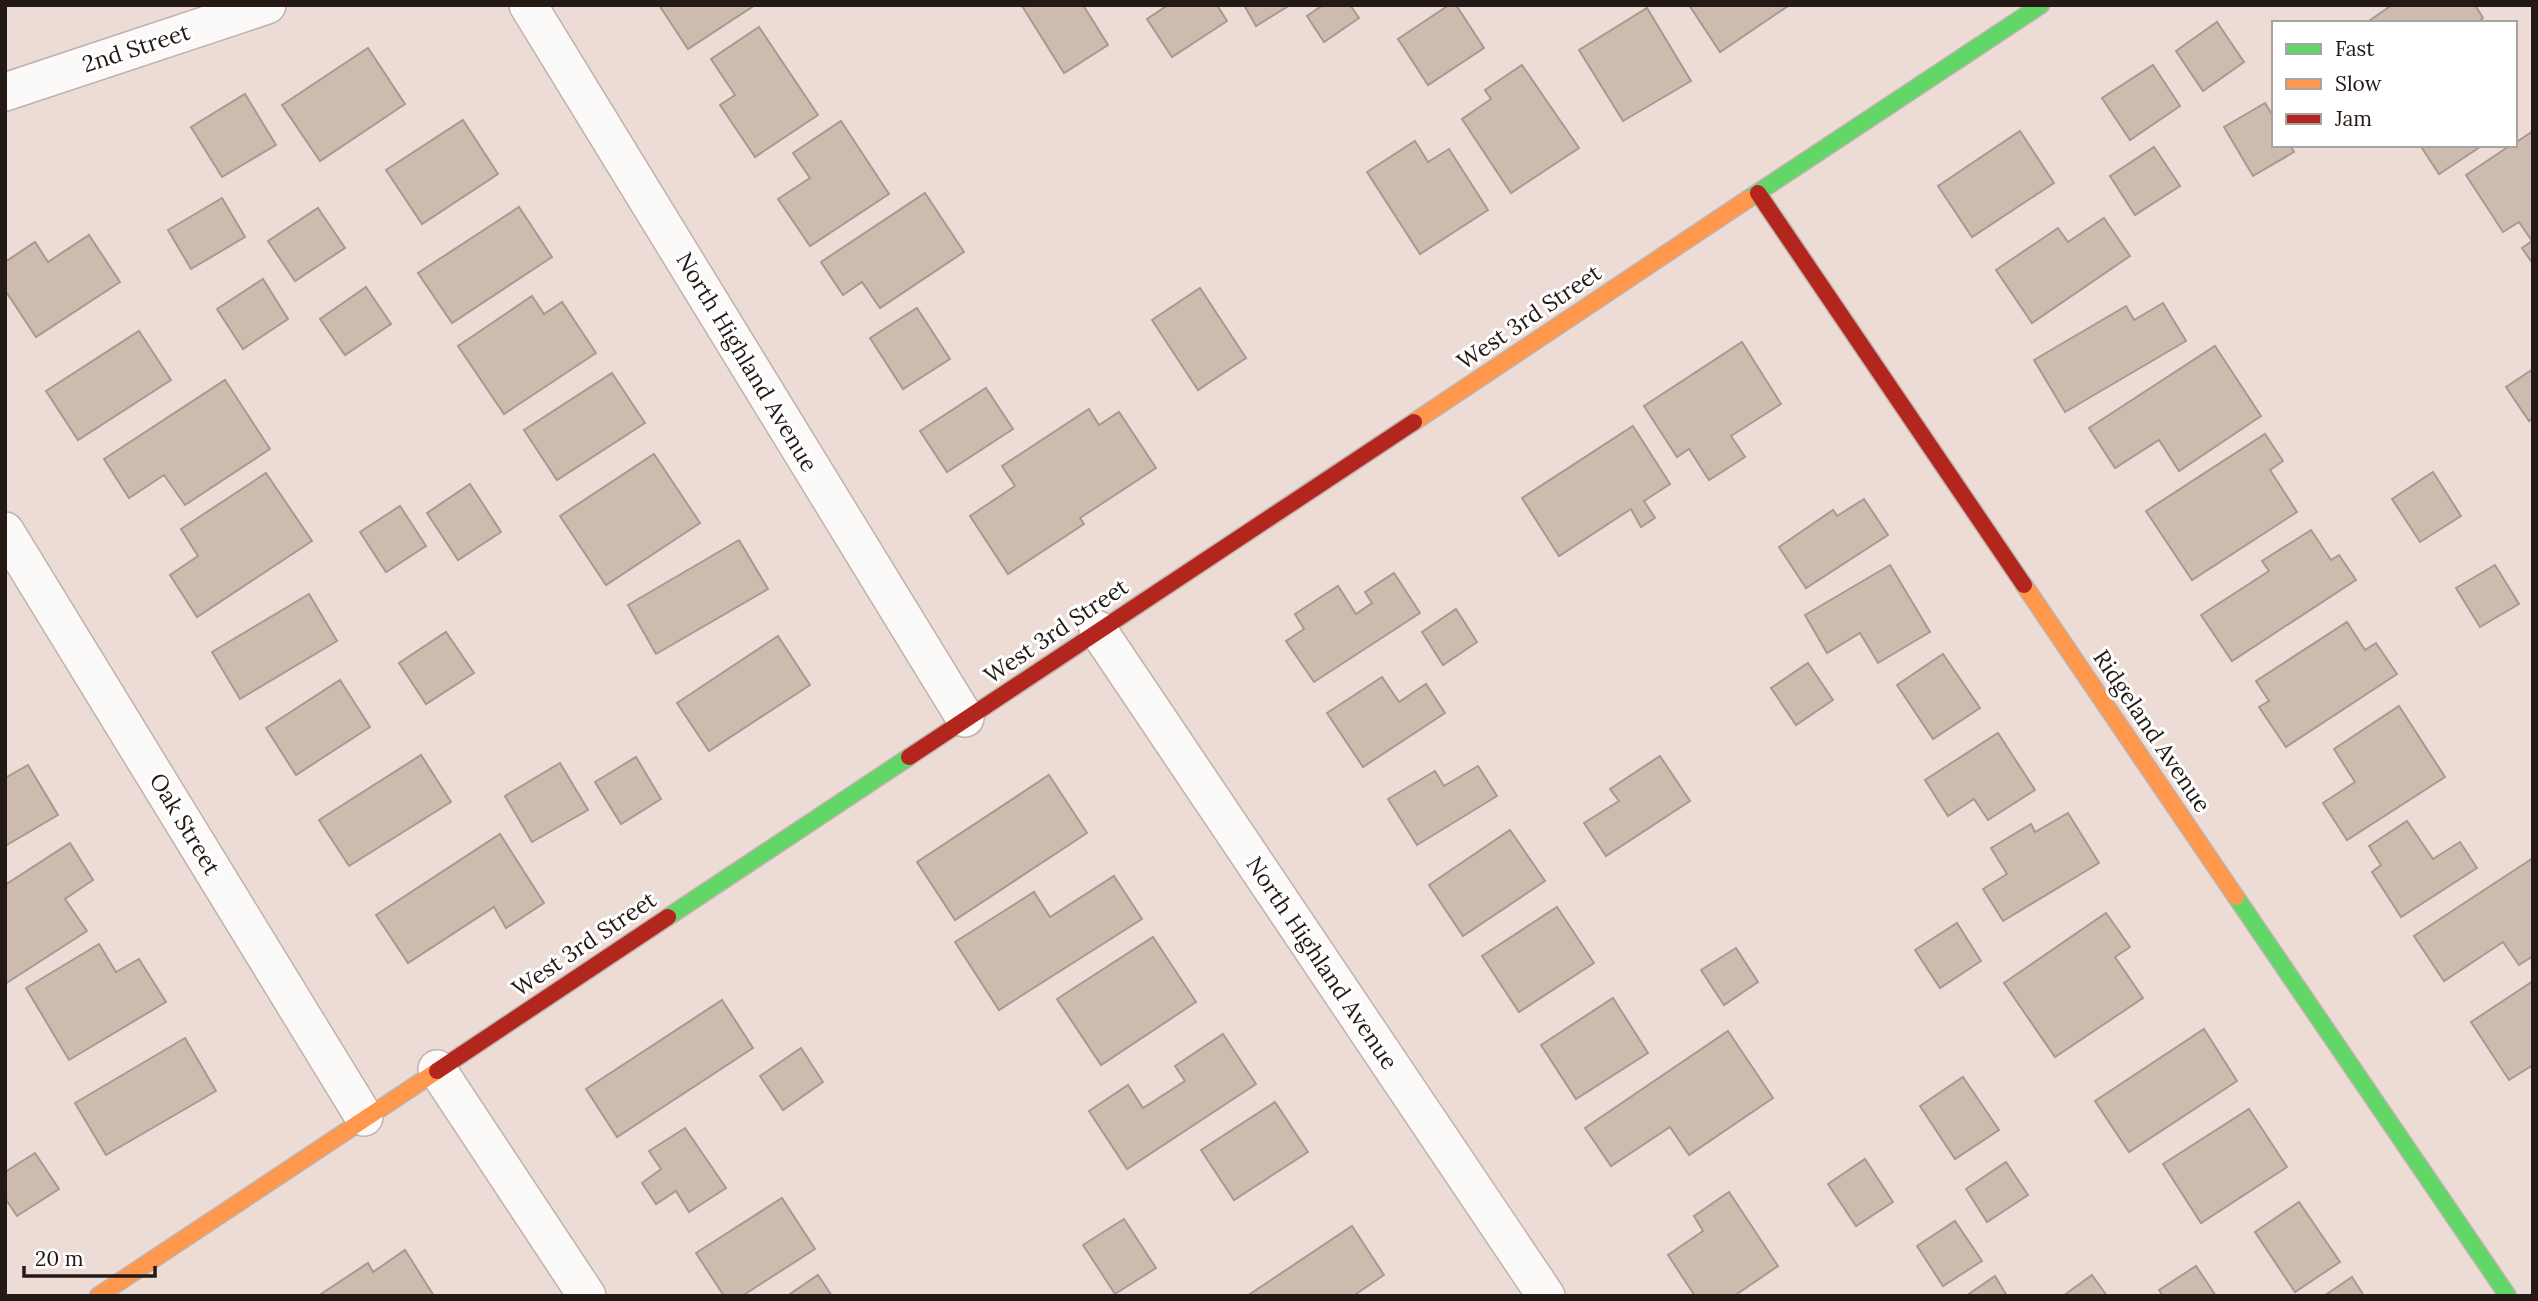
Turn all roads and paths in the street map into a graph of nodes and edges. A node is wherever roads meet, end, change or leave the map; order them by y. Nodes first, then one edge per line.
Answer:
1 (267, 5) edge
2 (528, 5) edge
3 (2041, 5) edge
4 (5, 92) edge
5 (1758, 193) junction
6 (5, 531) edge
7 (1098, 630) junction
8 (965, 719) junction
9 (437, 1069) junction
10 (364, 1117) junction
11 (98, 1296) edge
12 (587, 1296) edge
13 (1546, 1296) edge
14 (2508, 1296) edge

1 - 4 street, 2nd Street
2 - 8 street, North Highland Avenue
3 - 5 street, West 3rd Street
5 - 7 street, West 3rd Street
5 - 14 street, Ridgeland Avenue
6 - 10 street, Oak Street
7 - 8 street, West 3rd Street
7 - 13 street, North Highland Avenue
8 - 9 street, West 3rd Street
9 - 10 street, West 3rd Street
9 - 12 street
10 - 11 street, West 3rd Street

